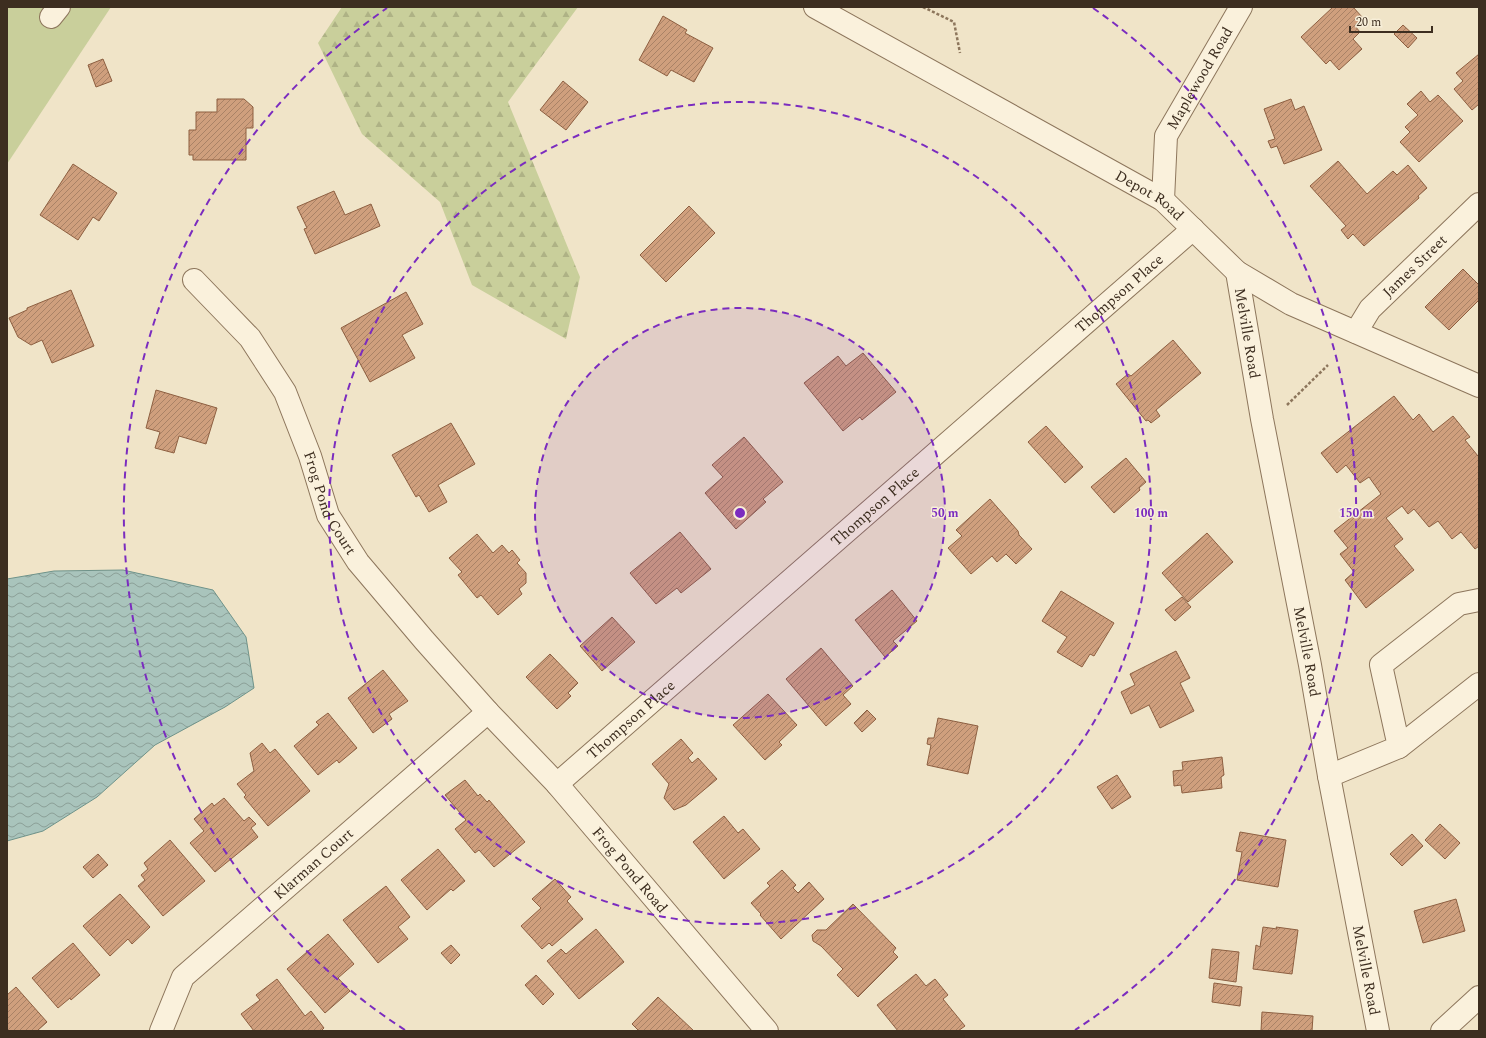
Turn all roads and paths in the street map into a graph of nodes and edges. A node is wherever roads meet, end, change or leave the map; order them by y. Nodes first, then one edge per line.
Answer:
1 (815, 7) edge
2 (923, 7) edge
3 (1241, 7) edge
4 (960, 52) dead end
5 (1163, 200) junction
6 (1479, 204) edge
7 (1193, 229) junction
8 (1237, 272) junction
9 (194, 280) dead end
10 (1356, 332) junction
11 (1328, 365) dead end
12 (1479, 386) edge
13 (1287, 405) dead end
14 (1479, 600) edge
15 (1479, 684) edge
16 (488, 712) junction
17 (1399, 747) junction
18 (1329, 776) junction
19 (557, 784) junction
20 (1479, 997) edge
21 (161, 1031) edge
22 (767, 1031) edge
23 (1378, 1031) edge
24 (1442, 1031) edge

1 - 5 street, Depot Road
2 - 4 path
3 - 5 street, Maplewood Road
5 - 7 street, Depot Road
6 - 10 street, James Street
7 - 8 street, Depot Road
7 - 19 street, Thompson Place
8 - 10 street, Depot Road
8 - 18 street, Melville Road
9 - 16 street, Frog Pond Court
10 - 12 street, Depot Road
11 - 13 path
14 - 17 street
15 - 17 street
16 - 19 street, Frog Pond Road
16 - 21 street, Klarman Court
17 - 18 street
18 - 23 street, Melville Road
19 - 22 street, Frog Pond Road
20 - 24 street

